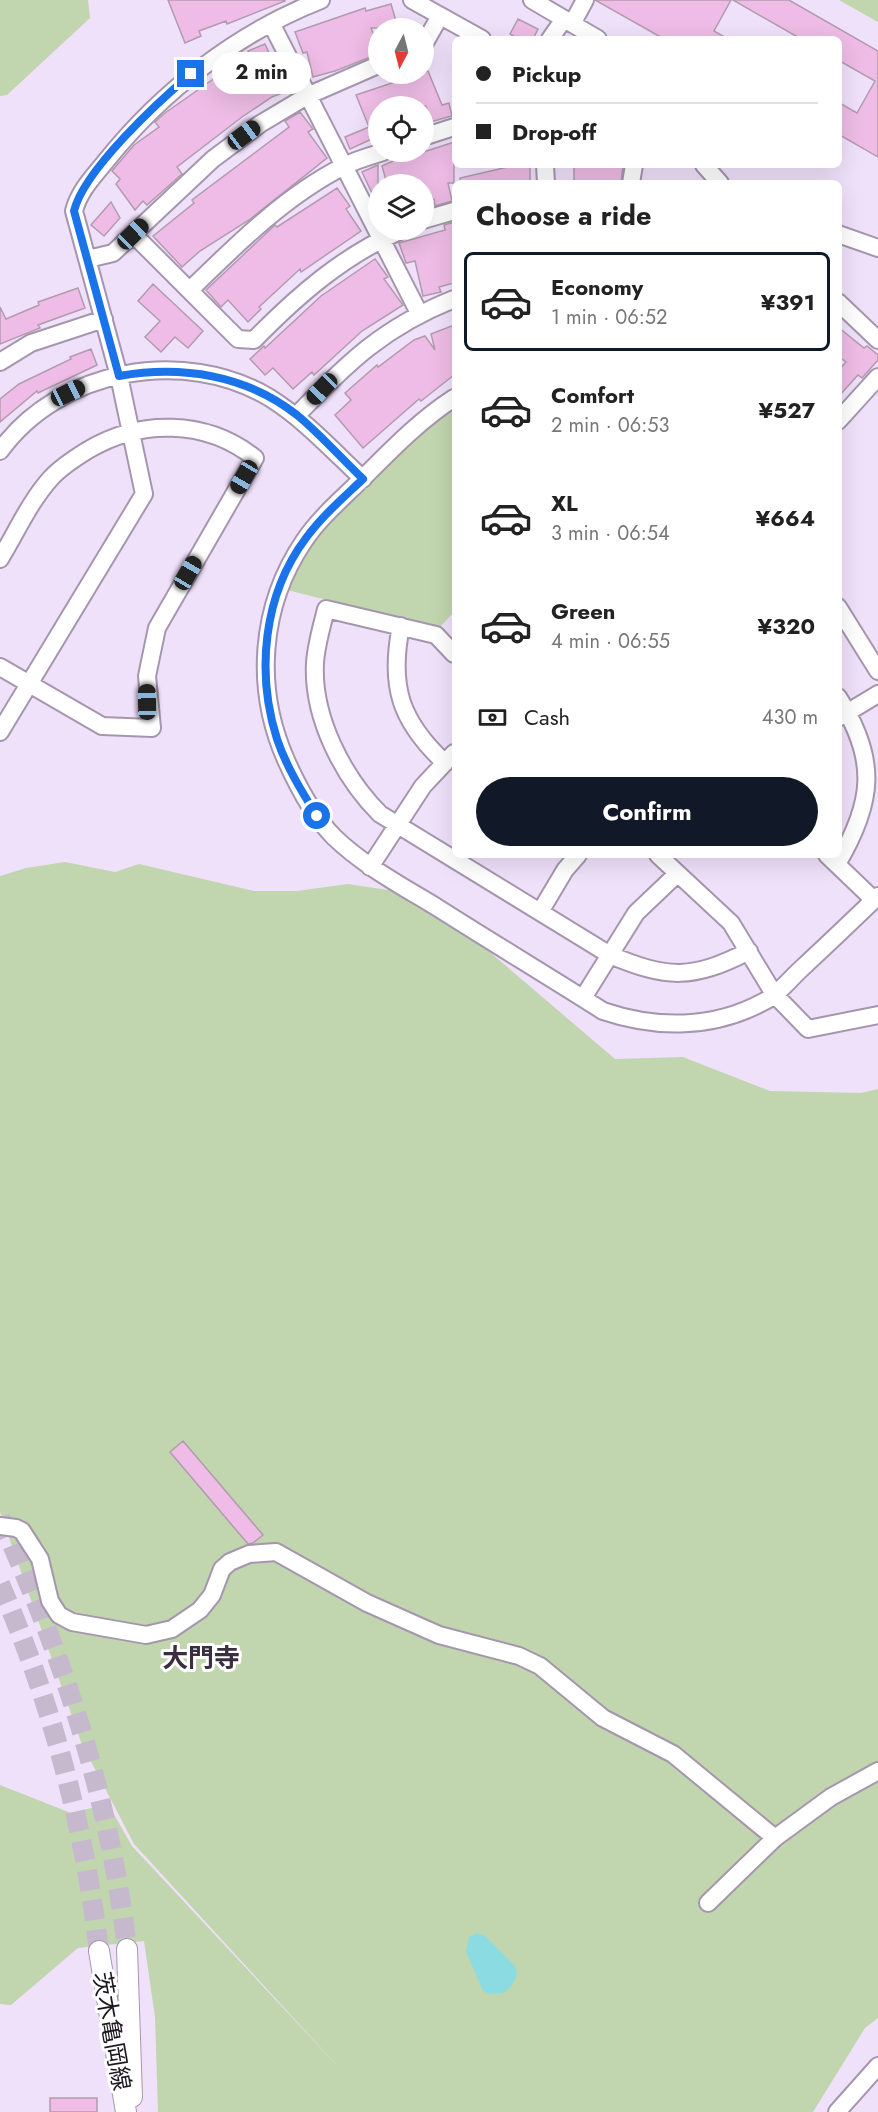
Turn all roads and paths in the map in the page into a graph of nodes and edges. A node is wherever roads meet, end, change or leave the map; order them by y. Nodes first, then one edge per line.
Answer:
1 (321, 0) edge
2 (412, 0) edge
3 (532, 0) edge
4 (585, 0) edge
5 (440, 16) junction
6 (568, 21) junction
7 (272, 23) junction
8 (434, 27) edge
9 (477, 36) edge
10 (553, 36) edge
11 (593, 36) edge
12 (368, 69) edge
13 (307, 96) junction
14 (452, 128) edge
15 (434, 133) edge
16 (368, 157) edge
17 (344, 166) junction
18 (707, 168) edge
19 (717, 180) edge
20 (452, 212) edge
21 (368, 213) edge
22 (434, 217) edge
23 (133, 234) junction
24 (842, 235) edge
25 (378, 240) edge
26 (382, 240) edge
27 (878, 248) edge
28 (88, 260) junction
29 (190, 290) junction
30 (452, 300) edge
31 (842, 306) edge
32 (419, 313) junction
33 (104, 319) junction
34 (878, 340) edge
35 (0, 362) edge
36 (119, 376) junction
37 (878, 377) edge
38 (452, 399) edge
39 (297, 416) junction
40 (842, 417) edge
41 (132, 431) junction
42 (0, 451) edge
43 (363, 479) junction
44 (0, 560) edge
45 (842, 613) edge
46 (401, 626) junction
47 (452, 652) edge
48 (0, 667) edge
49 (878, 671) edge
50 (29, 684) junction
51 (878, 694) edge
52 (843, 715) edge
53 (0, 732) edge
54 (450, 758) edge
55 (398, 825) junction
56 (842, 849) edge
57 (452, 852) edge
58 (575, 858) edge
59 (660, 858) edge
60 (832, 860) edge
61 (471, 861) edge
62 (370, 867) junction
63 (677, 874) junction
64 (876, 898) edge
65 (540, 912) junction
66 (749, 951) junction
67 (610, 955) junction
68 (774, 994) junction
69 (583, 998) junction
70 (878, 1015) edge
71 (0, 1526) edge
72 (878, 1771) edge
73 (775, 1838) junction
74 (708, 1903) dead end
75 (127, 1949) tunnel mouth
76 (99, 1951) tunnel mouth
77 (123, 2045) junction
78 (878, 2066) edge
79 (126, 2112) edge
80 (132, 2112) edge
81 (837, 2112) edge

1 - 7 street
2 - 5 street
3 - 6 street
4 - 6 street
5 - 8 street
5 - 9 street
6 - 10 street
6 - 11 street
7 - 13 street
7 - 28 street
12 - 13 street
13 - 17 street
13 - 23 street
14 - 15 street
16 - 17 street
17 - 21 street
17 - 29 street
18 - 19 street
20 - 22 street
23 - 28 street
23 - 29 street
24 - 27 street
25 - 29 street
26 - 32 street
28 - 33 street
30 - 32 street
31 - 34 street
32 - 39 street
33 - 35 street
33 - 36 street
36 - 39 street
36 - 41 street
36 - 42 street
37 - 40 street
38 - 43 street
39 - 43 street
41 - 44 street
41 - 50 street
41 - 50 street
43 - 62 street
45 - 49 street
46 - 47 street
46 - 54 street
46 - 55 street
48 - 50 street
50 - 53 street
51 - 52 street
52 - 56 street
54 - 55 street
55 - 57 street
55 - 62 street
58 - 65 street
59 - 63 street
60 - 64 street
61 - 65 street
62 - 69 street
63 - 66 street
63 - 67 street
64 - 68 street
65 - 67 street
66 - 67 street
66 - 68 street
67 - 69 street
68 - 69 street
68 - 70 street
71 - 73 street
72 - 73 street
73 - 74 street
75 - 77 main road, 茨木亀岡線
76 - 77 main road, 茨木亀岡線
77 - 79 main road, 茨木亀岡線
77 - 80 main road, 茨木亀岡線
78 - 81 street

